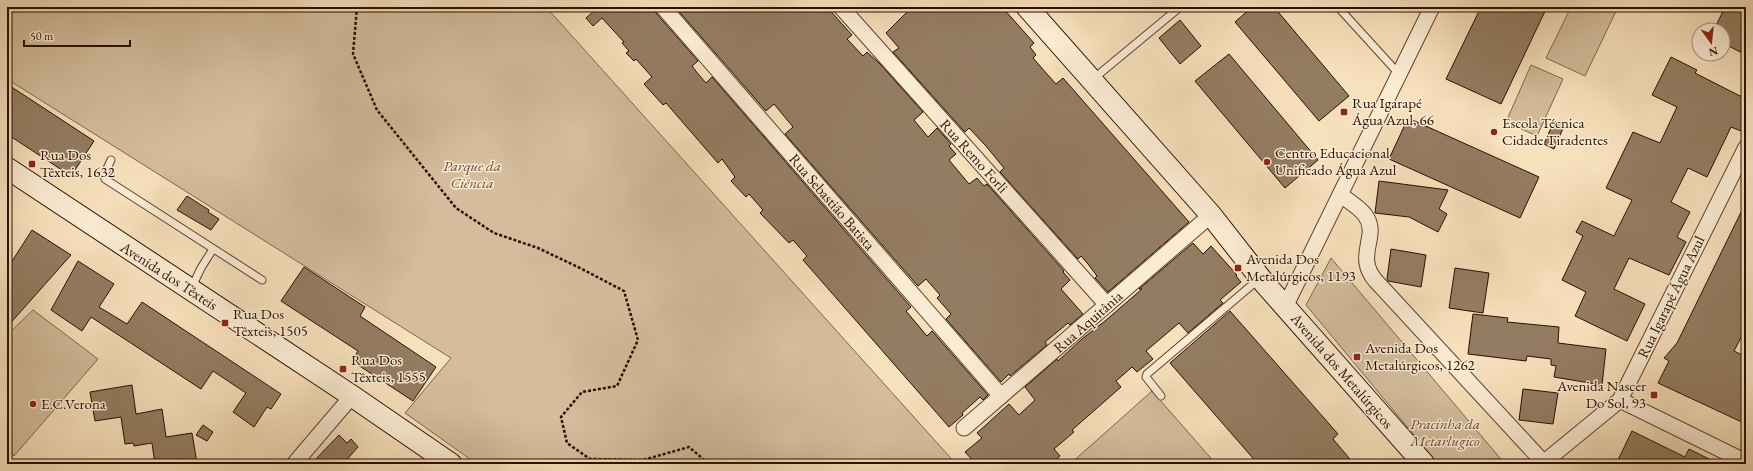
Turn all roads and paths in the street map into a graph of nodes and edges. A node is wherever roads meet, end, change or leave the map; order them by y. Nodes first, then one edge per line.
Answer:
1 (357, 7) edge
2 (663, 7) edge
3 (841, 7) edge
4 (1027, 7) edge
5 (1180, 7) edge
6 (1338, 7) edge
7 (1432, 7) edge
8 (1399, 74) junction
9 (1092, 80) junction
10 (1746, 147) edge
11 (111, 160) dead end
12 (7, 168) edge
13 (1341, 195) junction
14 (1211, 216) junction
15 (213, 249) junction
16 (1260, 278) junction
17 (262, 280) dead end
18 (191, 290) junction
19 (1108, 305) junction
20 (1285, 307) junction
21 (352, 396) junction
22 (1001, 396) junction
23 (1161, 396) dead end
24 (1620, 400) junction
25 (964, 428) dead end
26 (1746, 462) edge
27 (1543, 463) edge
28 (294, 464) edge
29 (451, 464) edge
30 (709, 464) edge
31 (1424, 464) edge

1 - 30 path
2 - 22 street, Rua Sebastião Batista
3 - 19 street, Rua Remo Forli
4 - 9 main road, Avenida dos Metalúrgicos
5 - 9 lane
6 - 8 lane
7 - 8 street
8 - 13 street
9 - 14 main road, Avenida dos Metalúrgicos
10 - 24 street, Rua Igarapé Água Azul
11 - 15 lane
12 - 18 main road, Avenida dos Têxteis
13 - 20 street
13 - 27 street
14 - 16 main road, Avenida dos Metalúrgicos
14 - 19 street, Rua Aquitânia
15 - 17 lane
15 - 18 lane
16 - 20 main road, Avenida dos Metalúrgicos
16 - 23 lane
18 - 21 main road, Avenida dos Têxteis
19 - 22 street, Rua Aquitânia
20 - 31 main road, Avenida dos Metalúrgicos
21 - 28 street
21 - 29 main road, Avenida dos Têxteis
22 - 25 street, Rua Aquitânia
24 - 26 street
24 - 27 street, Rua Igarapé Água Azul

